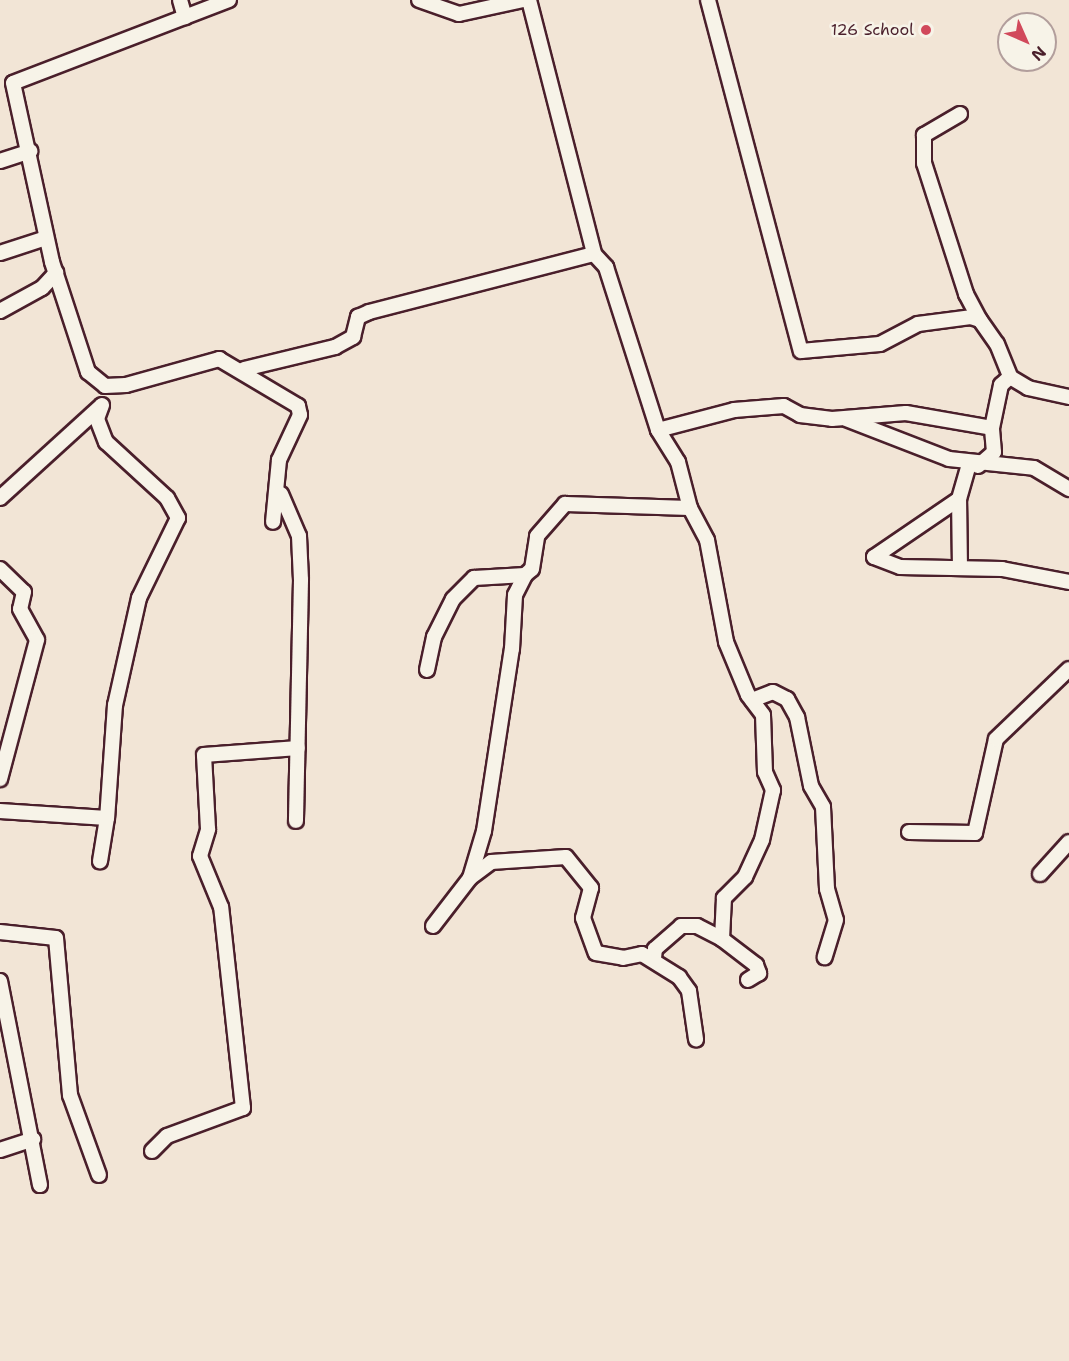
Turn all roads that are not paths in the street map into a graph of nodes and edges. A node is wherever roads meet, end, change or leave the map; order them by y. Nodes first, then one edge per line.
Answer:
1 (180, 0) edge
2 (230, 0) edge
3 (419, 0) edge
4 (523, 0) edge
5 (529, 0) edge
6 (708, 0) edge
7 (185, 17) junction
8 (960, 114) dead end
9 (30, 150) junction
10 (0, 161) edge
11 (46, 238) junction
12 (0, 253) edge
13 (594, 254) junction
14 (56, 273) junction
15 (0, 310) edge
16 (980, 320) junction
17 (244, 369) junction
18 (1010, 377) junction
19 (105, 386) junction
20 (1069, 397) edge
21 (102, 405) junction
22 (843, 418) junction
23 (992, 428) junction
24 (658, 430) junction
25 (974, 465) junction
26 (279, 486) junction
27 (1069, 489) edge
28 (0, 498) edge
29 (959, 500) junction
30 (690, 507) junction
31 (273, 522) dead end
32 (960, 568) junction
33 (0, 569) edge
34 (525, 575) junction
35 (1069, 582) edge
36 (1069, 669) edge
37 (427, 670) dead end
38 (752, 700) junction
39 (298, 748) junction
40 (0, 779) edge
41 (0, 811) edge
42 (107, 818) junction
43 (296, 821) dead end
44 (909, 832) dead end
45 (1069, 842) edge
46 (100, 861) dead end
47 (1040, 874) dead end
48 (470, 878) junction
49 (433, 926) dead end
50 (0, 932) edge
51 (722, 939) junction
52 (825, 957) dead end
53 (654, 958) junction
54 (0, 981) edge
55 (748, 981) dead end
56 (696, 1039) dead end
57 (33, 1139) junction
58 (0, 1150) edge
59 (152, 1151) dead end
60 (99, 1175) dead end
61 (40, 1185) dead end

1 - 7 street
2 - 7 street
3 - 4 street
5 - 13 street
6 - 16 street
7 - 9 street
8 - 16 street
9 - 10 street
9 - 11 street
11 - 12 street
11 - 14 street
13 - 17 street
13 - 24 street
14 - 15 street
14 - 19 street
16 - 18 street
17 - 19 street
17 - 26 street
18 - 20 street
18 - 23 street
19 - 21 street
21 - 28 street
21 - 42 street
22 - 23 street
22 - 24 street
22 - 25 street
23 - 25 street
24 - 30 street
25 - 27 street
25 - 29 street
26 - 31 street
26 - 39 street
29 - 32 street
29 - 32 street
30 - 34 street
30 - 38 street
32 - 35 street
33 - 40 street
34 - 37 street
34 - 48 street
36 - 44 street
38 - 51 street
38 - 52 street
39 - 43 street
39 - 59 street
41 - 42 street
42 - 46 street
45 - 47 street
48 - 49 street
48 - 53 street
50 - 60 street
51 - 53 street
51 - 55 street
53 - 56 street
54 - 57 street
57 - 58 street
57 - 61 street

